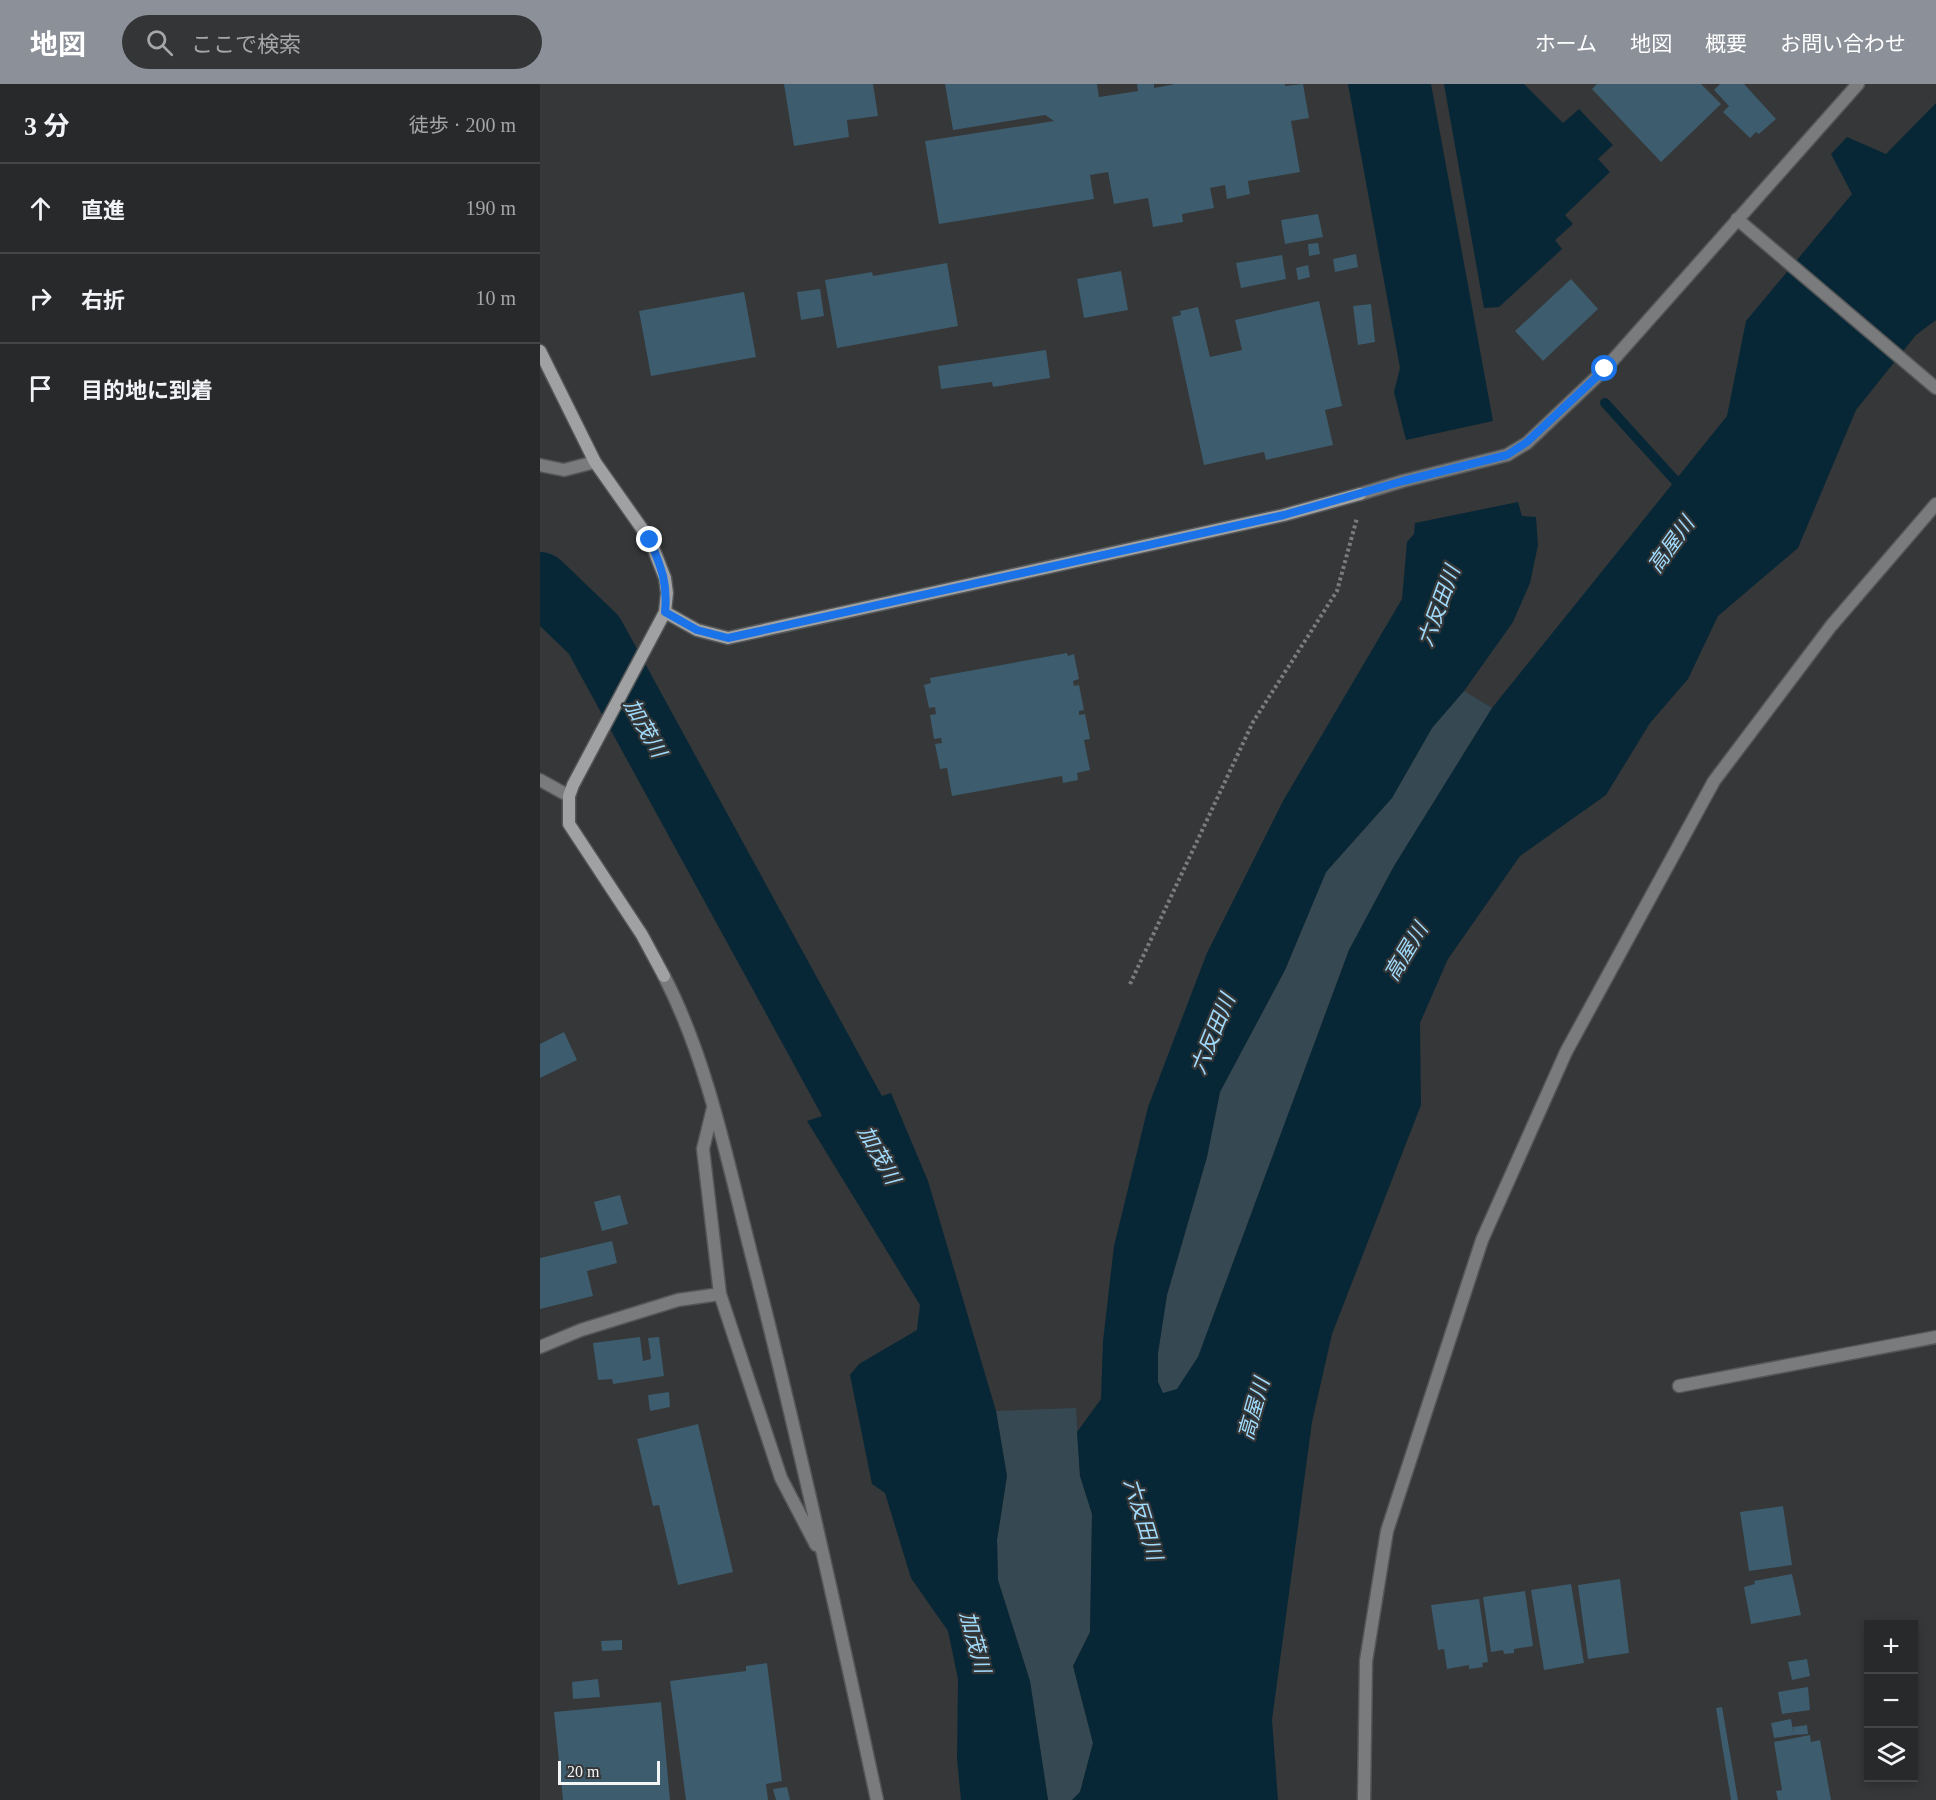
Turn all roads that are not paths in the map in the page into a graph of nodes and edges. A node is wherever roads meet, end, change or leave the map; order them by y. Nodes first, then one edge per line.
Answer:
1 (1858, 84) edge
2 (1737, 219) junction
3 (540, 351) edge
4 (1936, 388) edge
5 (595, 462) junction
6 (540, 465) edge
7 (1936, 504) edge
8 (662, 617) junction
9 (540, 780) edge
10 (571, 790) junction
11 (713, 1107) junction
12 (720, 1294) junction
13 (1936, 1337) edge
14 (540, 1347) edge
15 (1679, 1386) dead end
16 (826, 1564) junction
17 (1364, 1796) edge
18 (877, 1800) edge
19 (1376, 1800) edge

1 - 2 street
2 - 4 street
2 - 8 street
3 - 5 street
5 - 6 street
5 - 8 street
7 - 17 street
8 - 10 street
9 - 10 street
10 - 11 street
11 - 12 street
11 - 16 street
12 - 14 street
12 - 16 street
13 - 15 street
16 - 18 street
17 - 19 street

